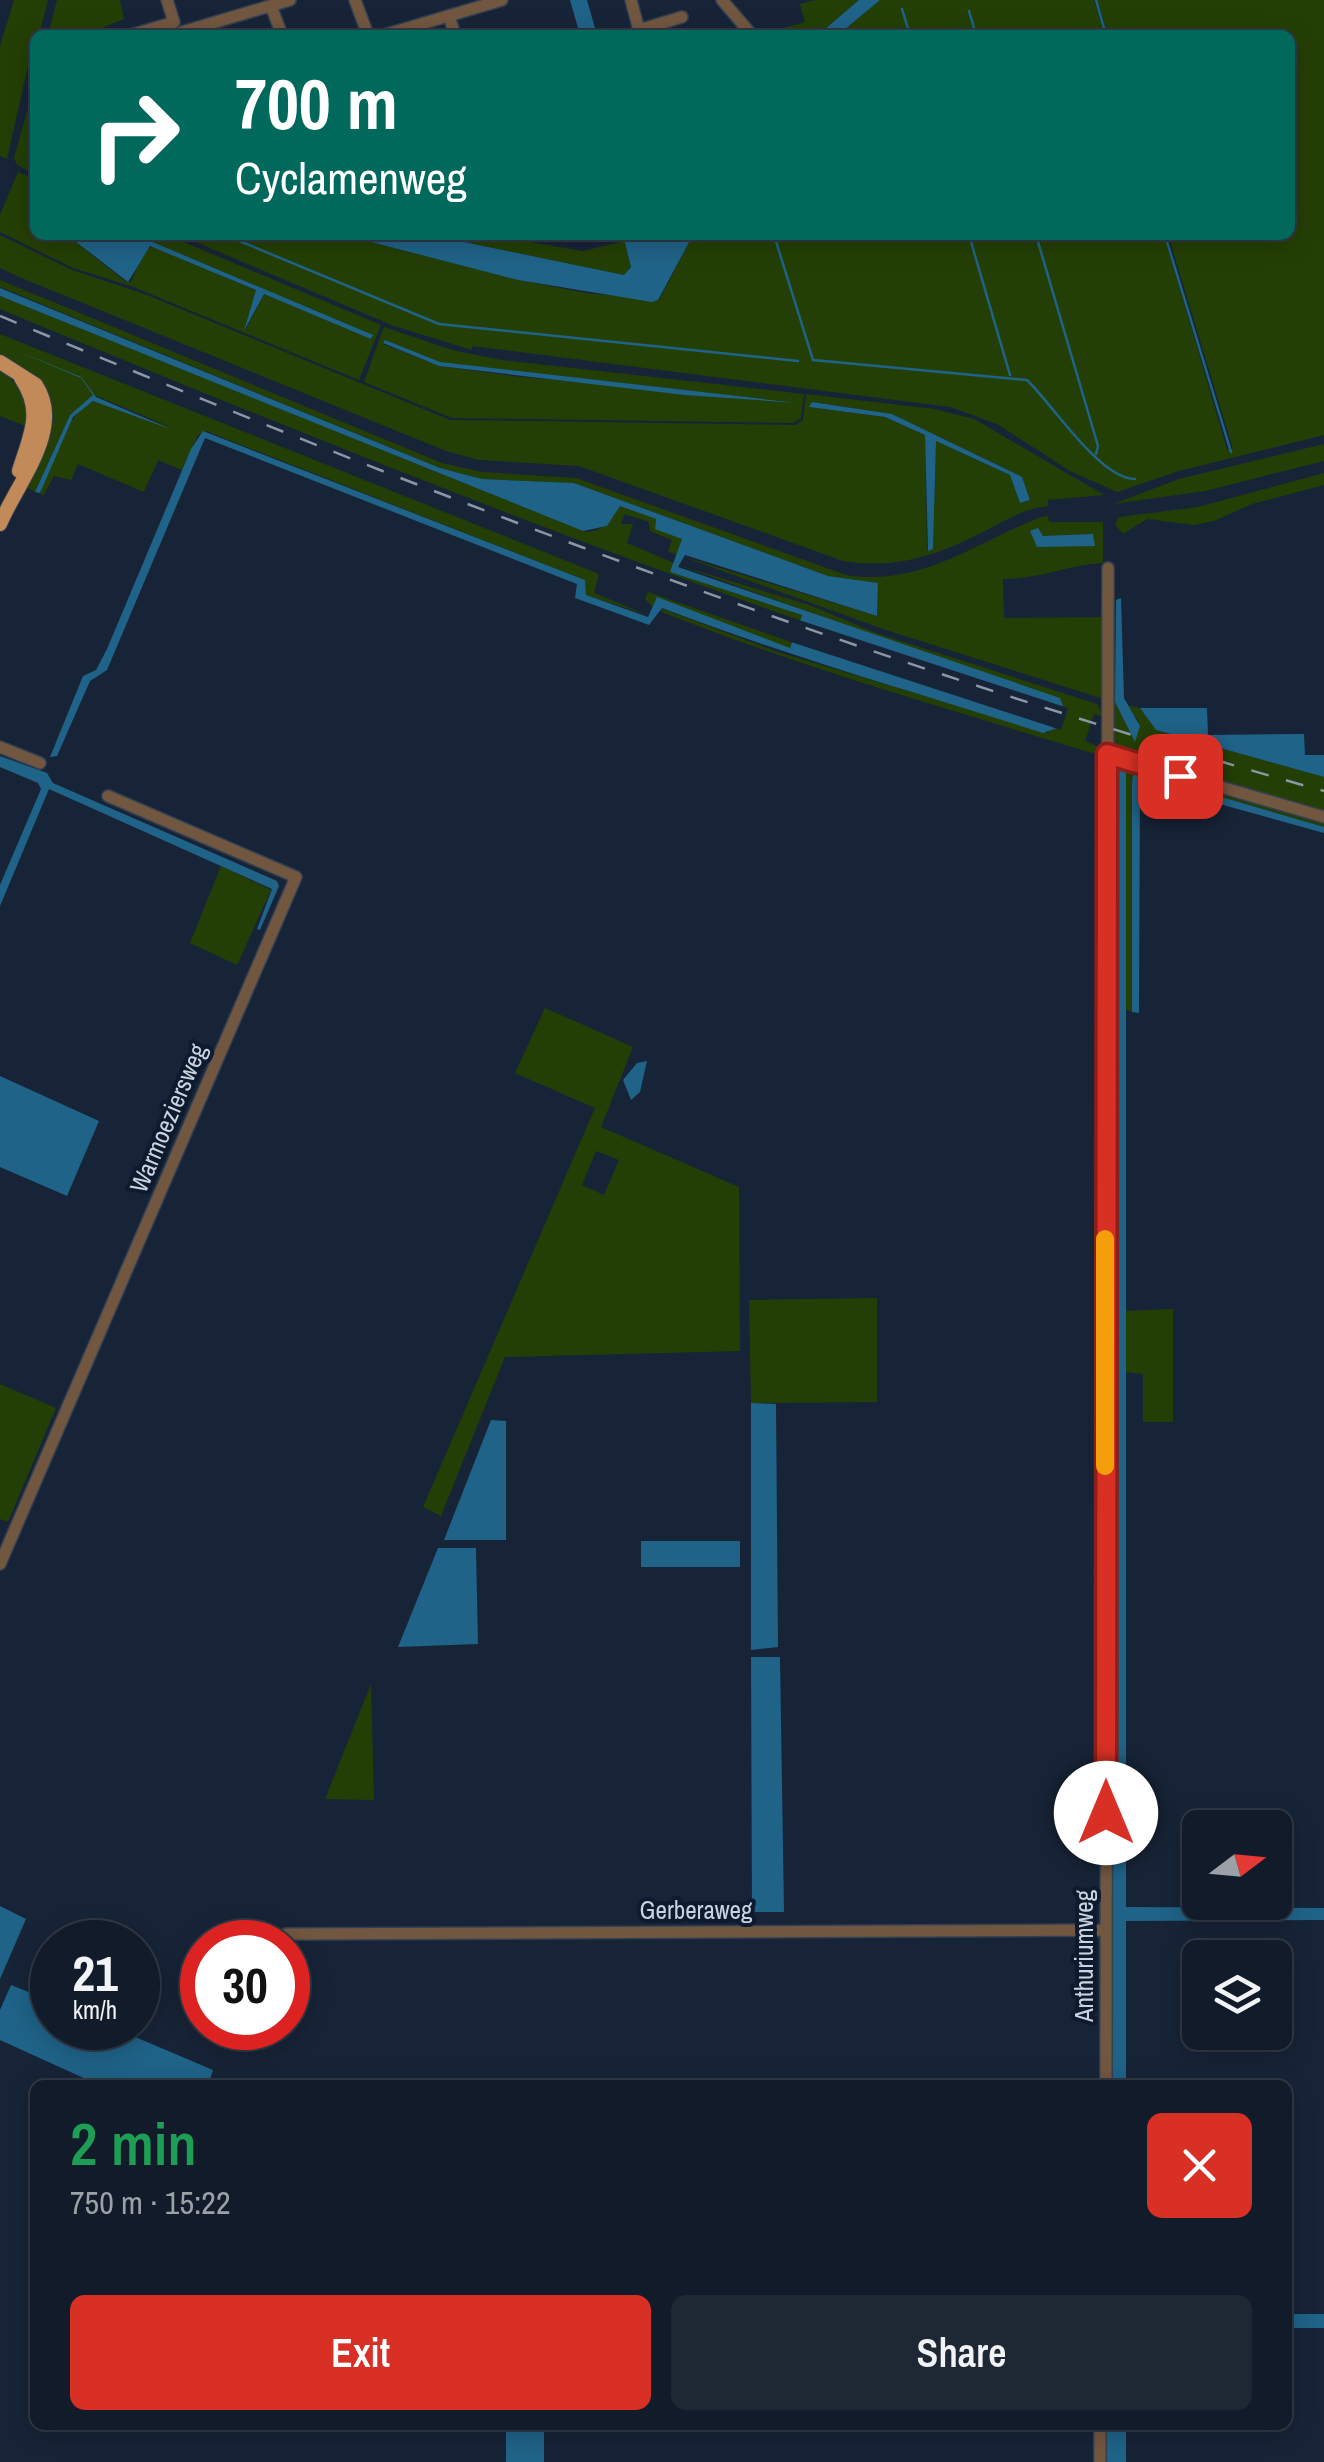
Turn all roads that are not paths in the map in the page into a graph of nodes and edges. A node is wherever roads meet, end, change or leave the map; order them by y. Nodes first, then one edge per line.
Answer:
1 (167, 0) edge
2 (290, 0) edge
3 (355, 0) edge
4 (502, 0) edge
5 (631, 0) edge
6 (722, 0) edge
7 (262, 5) edge
8 (449, 16) junction
9 (682, 17) dead end
10 (168, 24) junction
11 (214, 29) edge
12 (148, 30) edge
13 (170, 30) edge
14 (279, 30) edge
15 (366, 30) edge
16 (401, 30) edge
17 (453, 30) edge
18 (639, 30) edge
19 (646, 30) edge
20 (748, 30) edge
21 (5, 365) edge
22 (0, 524) edge
23 (1108, 568) dead end
24 (0, 746) edge
25 (1107, 754) junction
26 (40, 763) dead end
27 (108, 796) dead end
28 (1324, 817) edge
29 (5, 1538) edge
30 (0, 1564) edge
31 (1106, 1930) junction
32 (310, 1934) edge
33 (1106, 2080) edge
34 (1100, 2430) edge
35 (1100, 2462) edge

1 - 10 street
2 - 7 street
3 - 15 street
4 - 8 street
5 - 18 street
6 - 20 street
7 - 11 street
7 - 14 street
8 - 16 street
8 - 17 street
9 - 19 street
10 - 12 street
10 - 13 street
21 - 22 main road
23 - 25 street, Anthuriumweg
24 - 26 street
25 - 28 street
25 - 31 street, Anthuriumweg
27 - 29 street, Warmoeziersweg
29 - 30 street, Warmoeziersweg
31 - 32 street, Gerberaweg
31 - 33 street, Anthuriumweg
34 - 35 street

